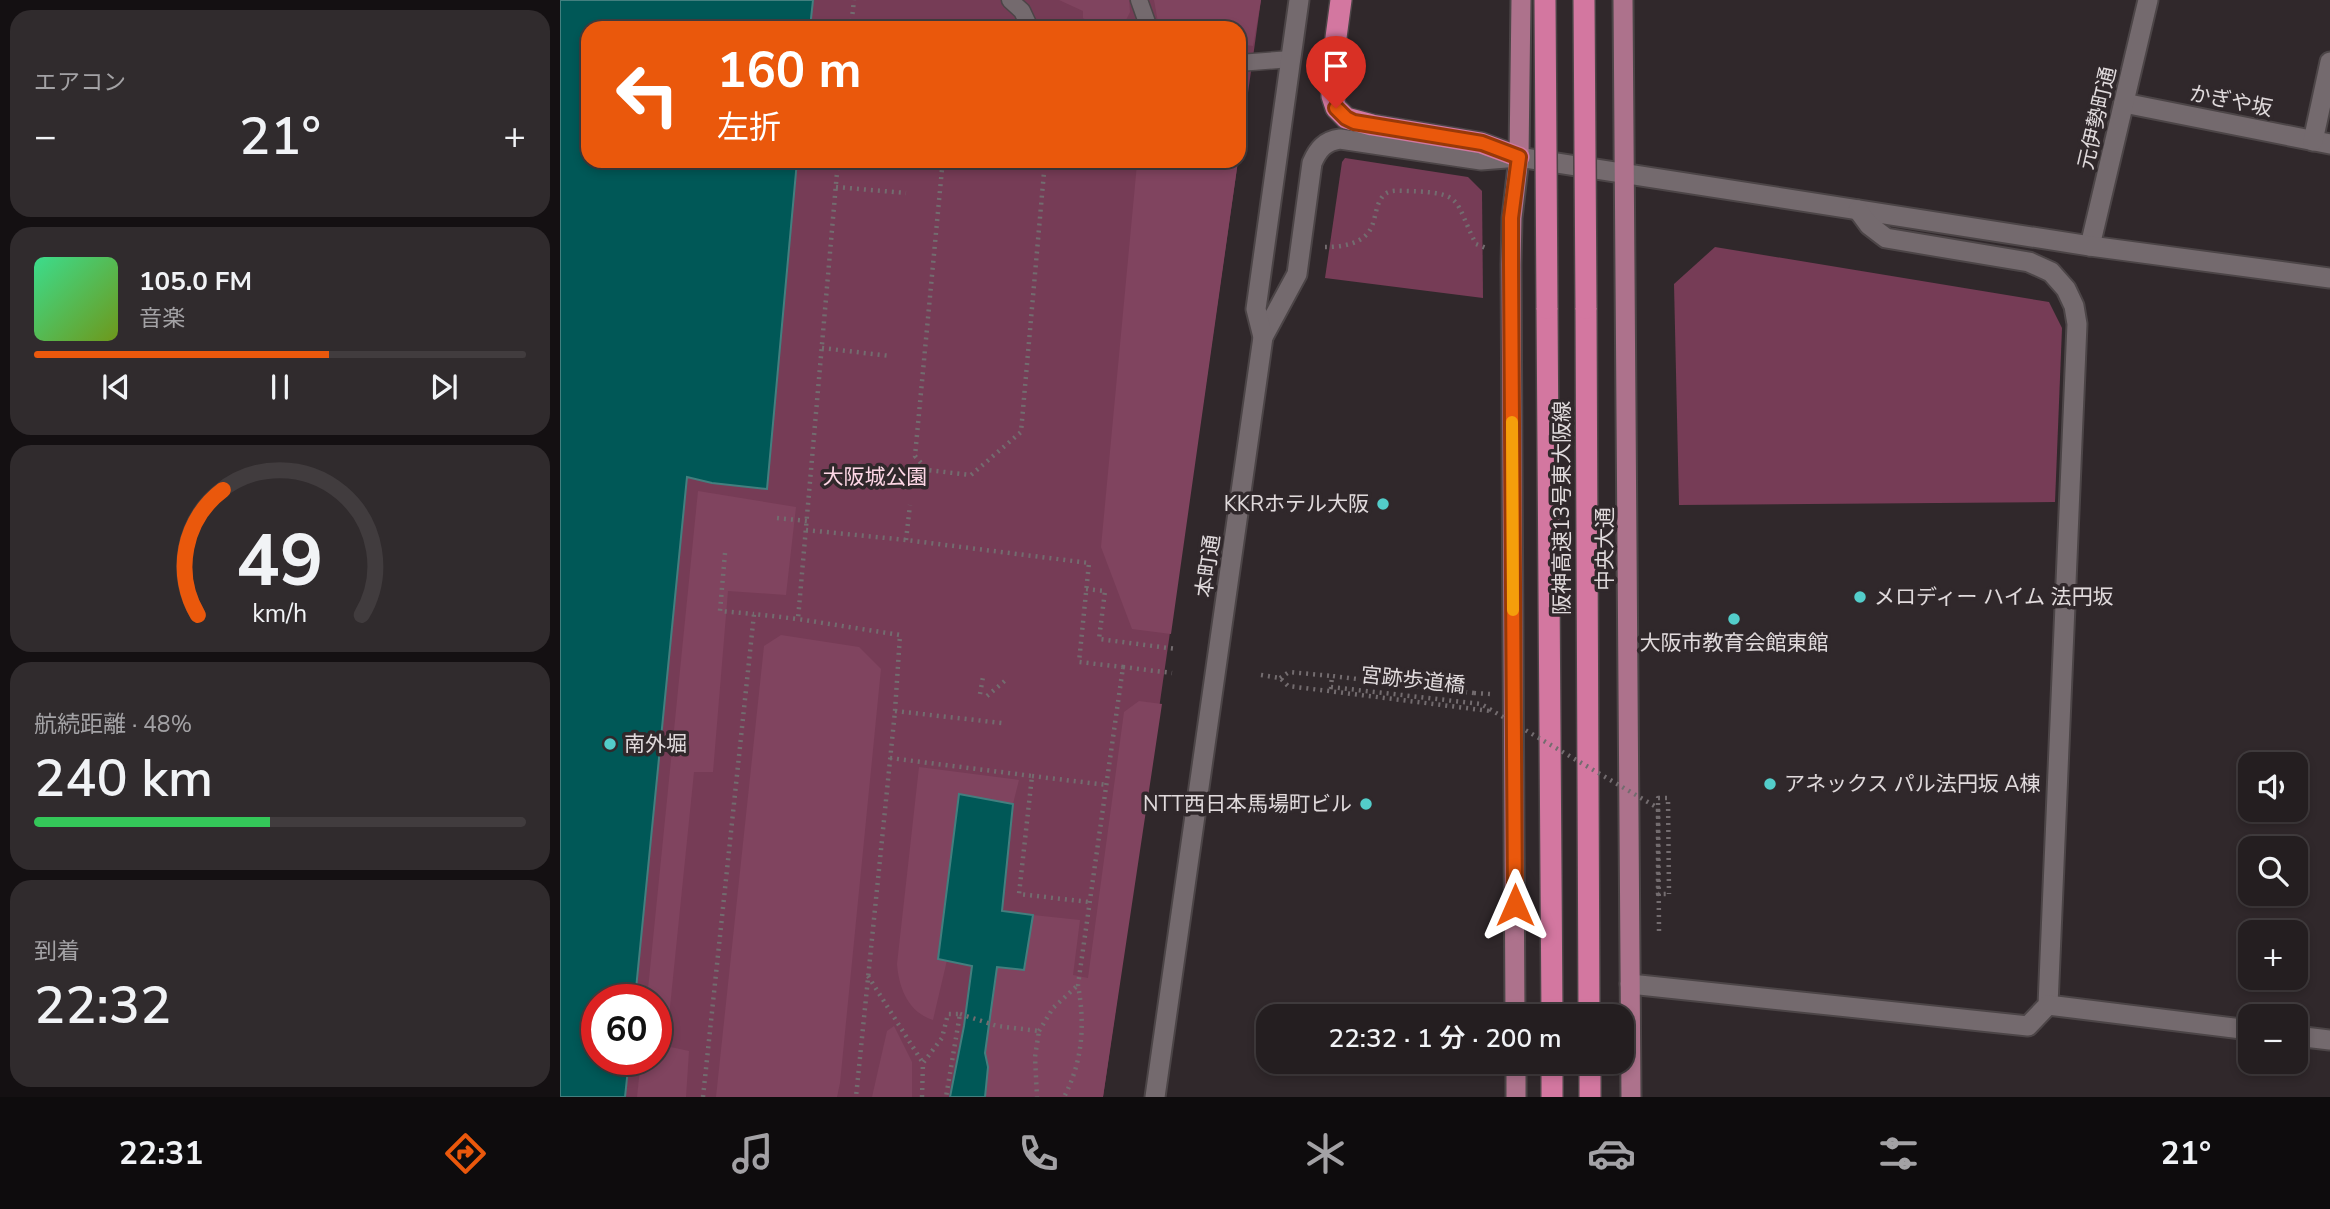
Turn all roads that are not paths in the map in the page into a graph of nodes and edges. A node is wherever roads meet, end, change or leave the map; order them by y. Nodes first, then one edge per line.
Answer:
1 (1010, 0) edge
2 (1139, 0) edge
3 (1299, 0) edge
4 (1341, 0) edge
5 (1521, 0) edge
6 (1545, 0) edge
7 (1584, 0) edge
8 (1623, 0) edge
9 (2148, 0) edge
10 (1026, 21) edge
11 (1146, 21) edge
12 (1291, 59) junction
13 (1246, 62) edge
14 (2330, 62) edge
15 (2124, 103) junction
16 (2322, 143) edge
17 (1519, 157) junction
18 (1623, 173) junction
19 (1858, 210) junction
20 (2090, 246) junction
21 (2330, 278) edge
22 (1263, 337) junction
23 (1630, 984) junction
24 (1516, 1004) edge
25 (1552, 1004) edge
26 (1589, 1004) edge
27 (2048, 1005) junction
28 (2238, 1029) edge
29 (2308, 1037) edge
30 (2330, 1040) edge
31 (1516, 1074) edge
32 (1552, 1074) edge
33 (1590, 1074) edge
34 (1155, 1097) edge
35 (1516, 1097) edge
36 (1552, 1097) edge
37 (1590, 1097) edge
38 (1631, 1097) edge

1 - 10 lane
2 - 11 lane
3 - 12 street, 本町通
4 - 17 highway
5 - 17 main road
6 - 25 highway, 阪神高速13号東大阪線, bridge
7 - 26 highway, 阪神高速13号東大阪線, bridge
8 - 18 main road, 中央大通
9 - 15 street, 元伊勢町通
12 - 13 lane
12 - 22 street, 本町通
14 - 16 street
15 - 16 street, かぎや坂
15 - 20 street, 元伊勢町通
17 - 18 street
17 - 22 street
17 - 24 main road
18 - 19 street
18 - 23 main road, 中央大通
19 - 20 street
19 - 27 street
20 - 21 street
22 - 34 street, 本町通
23 - 27 street
23 - 38 main road, 中央大通
27 - 28 street
29 - 30 street
31 - 35 main road
32 - 36 highway
33 - 37 highway

